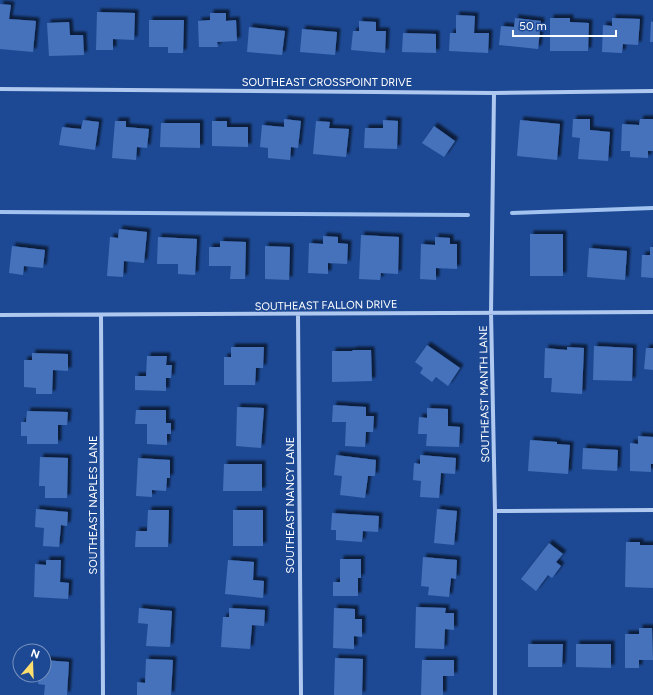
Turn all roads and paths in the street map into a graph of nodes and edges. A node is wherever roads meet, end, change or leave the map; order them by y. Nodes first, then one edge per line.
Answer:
1 (0, 89) edge
2 (653, 91) edge
3 (494, 93) junction
4 (491, 312) junction
5 (653, 312) edge
6 (0, 315) edge
7 (101, 315) junction
8 (298, 315) junction
9 (653, 510) edge
10 (495, 511) junction
11 (103, 695) edge
12 (300, 695) edge
13 (495, 695) edge

1 - 3 street, SOUTHEAST CROSSPOINT DRIVE
2 - 3 street, SOUTHEAST CROSSPOINT DRIVE
3 - 4 street, SOUTHEAST MANTH LANE
4 - 5 street, SOUTHEAST FALLON DRIVE
4 - 8 street, SOUTHEAST FALLON DRIVE
4 - 10 street, SOUTHEAST MANTH LANE
6 - 7 street, SOUTHEAST FALLON DRIVE
7 - 8 street, SOUTHEAST FALLON DRIVE
7 - 11 street, SOUTHEAST NAPLES LANE
8 - 12 street, SOUTHEAST NANCY LANE
9 - 10 street
10 - 13 street, SOUTHEAST MANTH LANE

